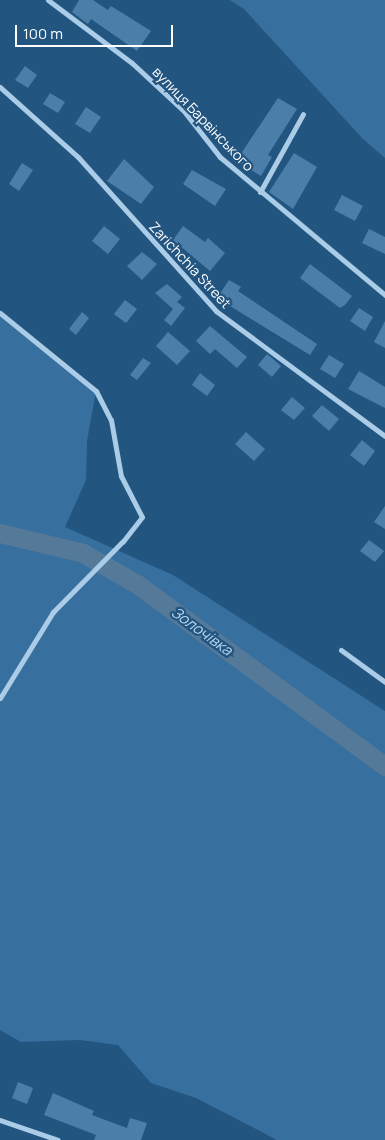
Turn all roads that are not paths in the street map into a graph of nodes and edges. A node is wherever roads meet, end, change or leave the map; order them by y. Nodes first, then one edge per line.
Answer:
1 (48, 0) edge
2 (0, 87) edge
3 (303, 114) dead end
4 (260, 192) junction
5 (385, 295) edge
6 (0, 313) edge
7 (385, 436) edge
8 (341, 650) dead end
9 (385, 682) edge
10 (0, 698) edge
11 (0, 1120) edge
12 (58, 1140) edge

1 - 4 street, вулиця Барвінського
2 - 7 street, Zarichchia Street
3 - 4 street
4 - 5 street, вулиця Барвінського
6 - 10 street
8 - 9 street
11 - 12 street

